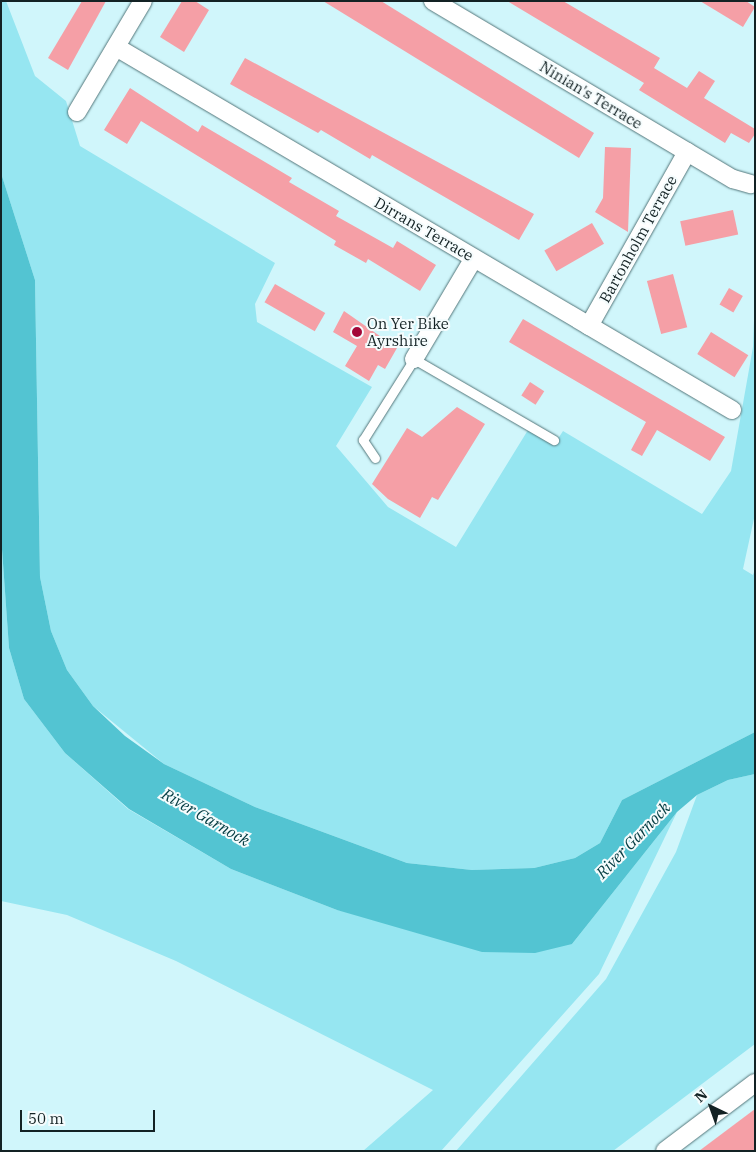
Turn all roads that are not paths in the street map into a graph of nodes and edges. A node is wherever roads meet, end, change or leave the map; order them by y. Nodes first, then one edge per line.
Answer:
1 (143, 1) edge
2 (433, 1) edge
3 (116, 47) junction
4 (77, 112) dead end
5 (687, 152) junction
6 (751, 184) dead end
7 (474, 258) junction
8 (589, 326) junction
9 (414, 359) junction
10 (732, 410) dead end
11 (554, 440) dead end
12 (375, 458) dead end
13 (755, 1083) edge
14 (665, 1151) edge

1 - 3 street
2 - 5 street, Ninian's Terrace
3 - 4 street
3 - 7 street, Dirrans Terrace
5 - 6 street, Ninian's Terrace
5 - 8 street, Bartonholm Terrace
7 - 8 street, Dirrans Terrace
7 - 9 street
8 - 10 street, Dirrans Terrace
9 - 11 lane
9 - 12 lane
13 - 14 street

